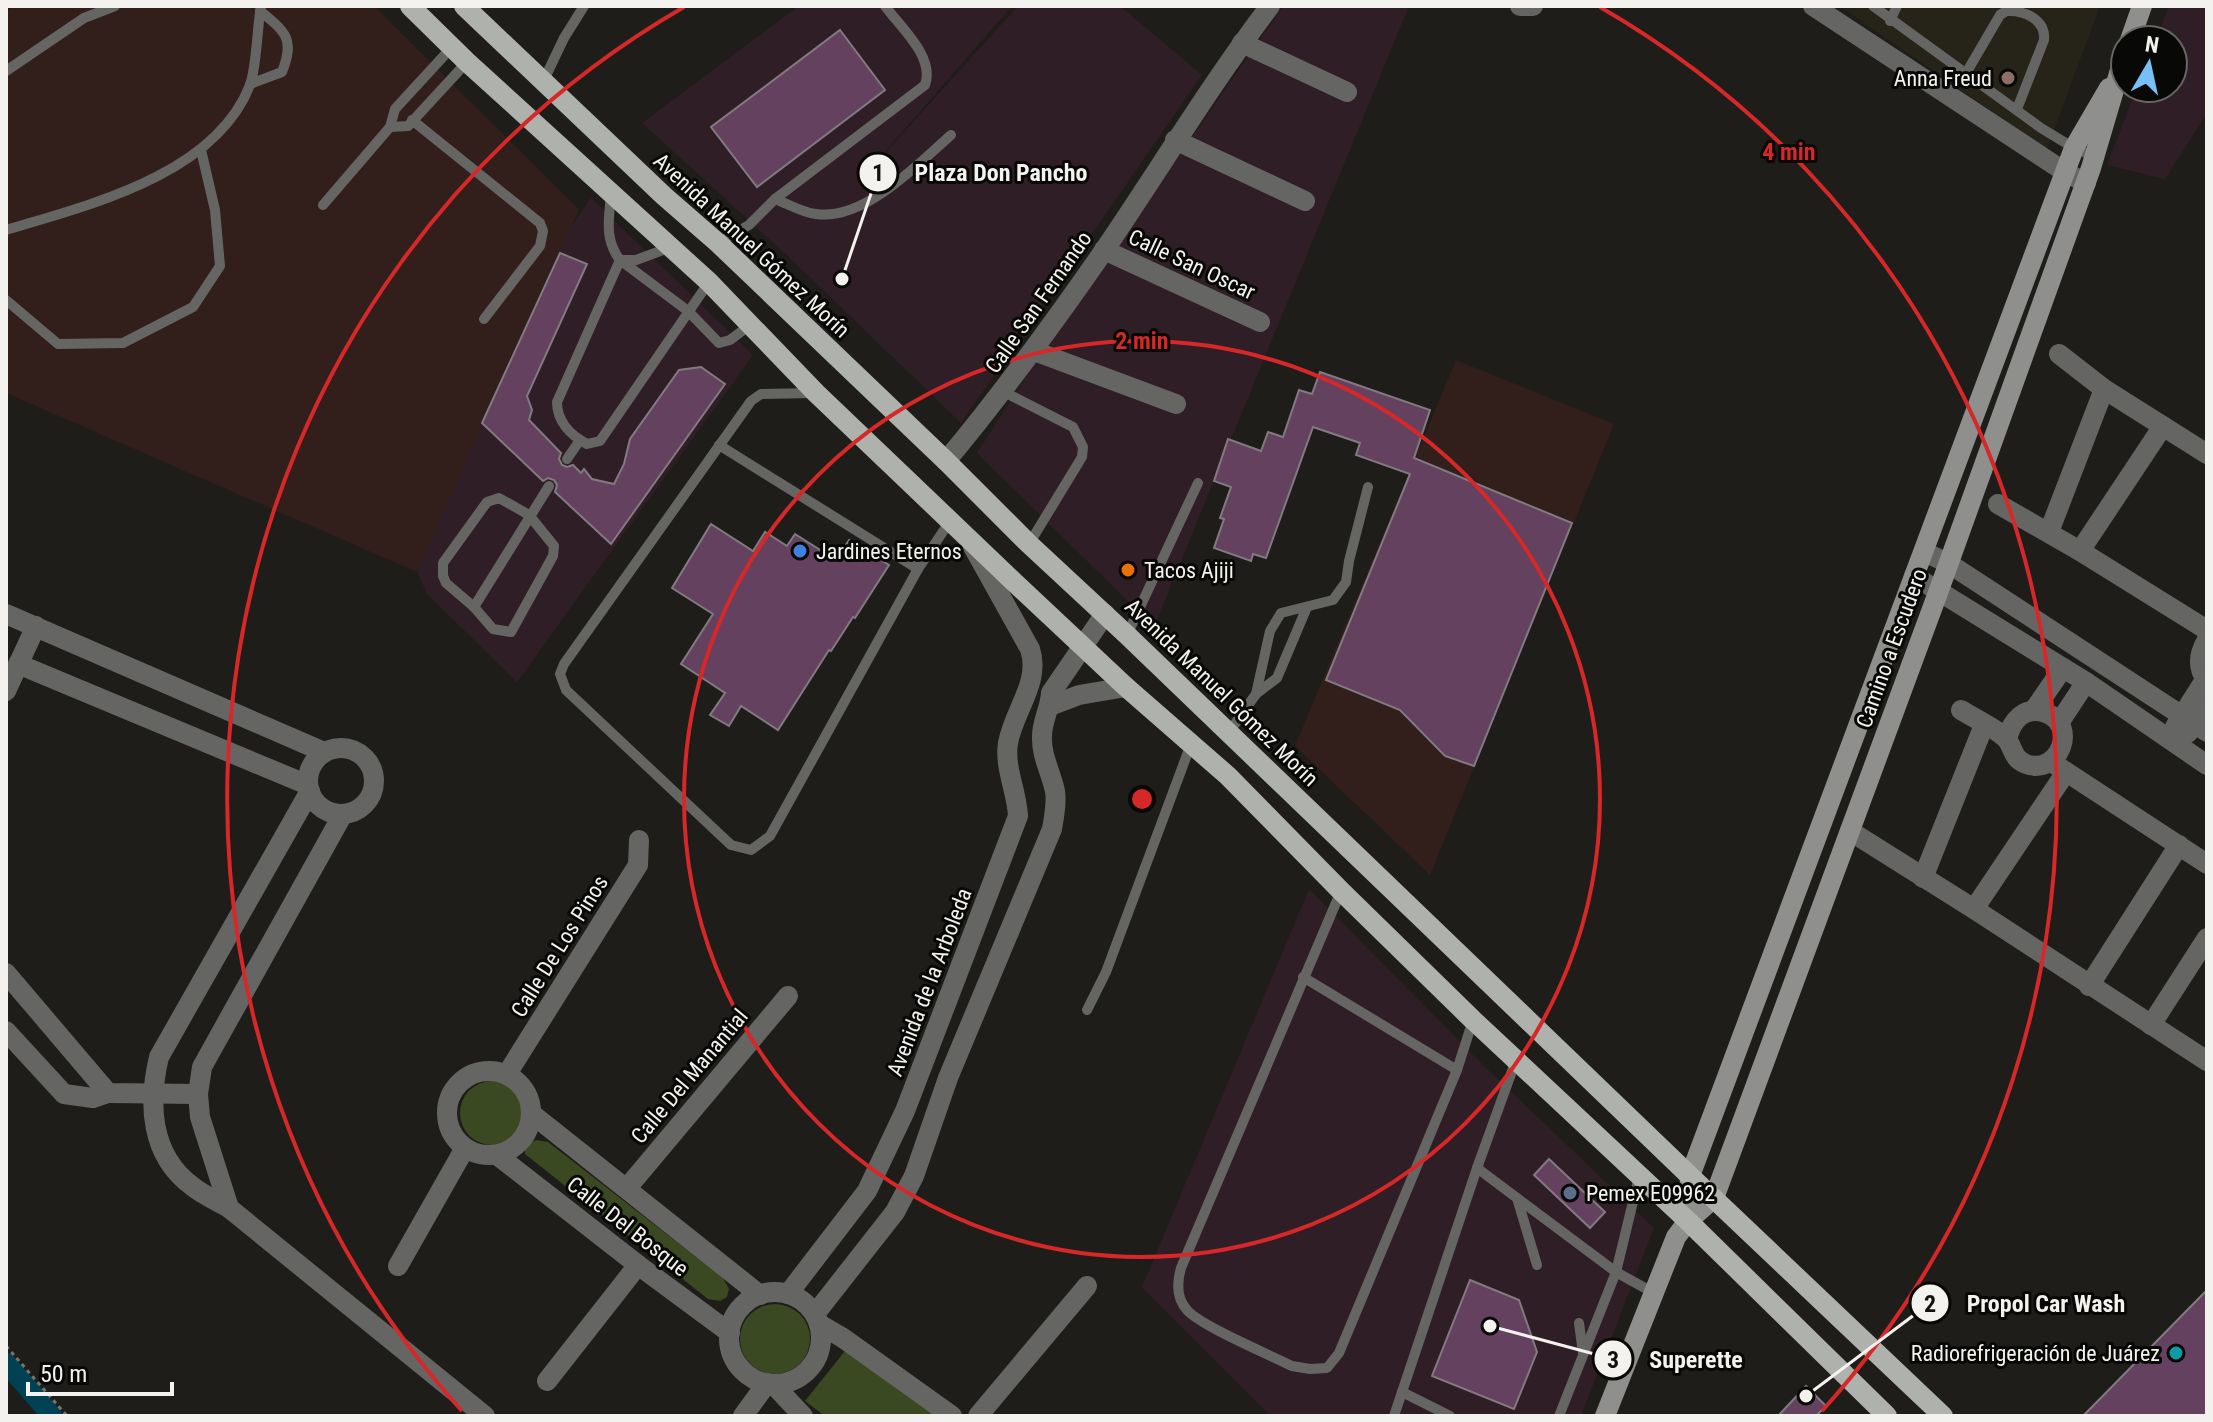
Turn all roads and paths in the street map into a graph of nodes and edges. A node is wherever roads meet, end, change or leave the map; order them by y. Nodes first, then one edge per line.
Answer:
1 (115, 6) edge
2 (410, 6) edge
3 (464, 6) edge
4 (584, 6) edge
5 (885, 6) edge
6 (1270, 6) edge
7 (1520, 6) edge
8 (1533, 6) edge
9 (1813, 6) edge
10 (1873, 6) edge
11 (1897, 6) edge
12 (261, 9) edge
13 (1890, 21) junction
14 (1242, 43) junction
15 (452, 46) junction
16 (467, 62) junction
17 (6, 71) edge
18 (1965, 75) junction
19 (543, 82) junction
20 (250, 84) junction
21 (2109, 90) edge
22 (1347, 92) dead end
23 (2111, 104) edge
24 (2017, 109) junction
25 (412, 120) junction
26 (390, 127) junction
27 (951, 135) dead end
28 (1175, 140) junction
29 (2074, 148) junction
30 (201, 150) junction
31 (2095, 157) junction
32 (2065, 172) junction
33 (2086, 183) junction
34 (611, 192) junction
35 (775, 199) junction
36 (1305, 201) dead end
37 (323, 205) dead end
38 (6, 230) edge
39 (718, 243) junction
40 (671, 247) junction
41 (1104, 250) junction
42 (620, 260) junction
43 (709, 282) junction
44 (6, 300) edge
45 (688, 311) junction
46 (484, 319) dead end
47 (1260, 322) dead end
48 (752, 323) junction
49 (1034, 351) junction
50 (2059, 354) dead end
51 (2104, 389) junction
52 (1004, 392) junction
53 (816, 393) junction
54 (1176, 404) dead end
55 (2163, 426) junction
56 (580, 440) junction
57 (719, 445) junction
58 (2207, 454) edge
59 (567, 459) dead end
60 (946, 461) junction
61 (1198, 483) dead end
62 (549, 486) dead end
63 (1368, 487) dead end
64 (1998, 504) dead end
65 (529, 515) junction
66 (950, 521) junction
67 (2049, 532) junction
68 (970, 541) junction
69 (1029, 544) junction
70 (2080, 551) junction
71 (1924, 552) junction
72 (1948, 563) junction
73 (918, 569) junction
74 (1914, 576) junction
75 (1939, 590) junction
76 (474, 607) junction
77 (1307, 607) junction
78 (6, 614) edge
79 (1105, 614) junction
80 (36, 626) junction
81 (2206, 629) edge
82 (1127, 635) junction
83 (1084, 647) junction
84 (2089, 655) junction
85 (1035, 663) junction
86 (18, 664) junction
87 (2075, 676) junction
88 (2206, 681) edge
89 (1126, 687) junction
90 (6, 691) edge
91 (1256, 694) junction
92 (1050, 700) junction
93 (2207, 703) edge
94 (1961, 710) dead end
95 (2034, 710) junction
96 (2059, 723) junction
97 (2194, 724) edge
98 (1984, 725) junction
99 (1229, 732) junction
100 (2007, 740) junction
101 (2174, 742) junction
102 (1191, 744) junction
103 (324, 752) junction
104 (2207, 765) edge
105 (2059, 767) junction
106 (309, 788) junction
107 (343, 814) junction
108 (1850, 831) junction
109 (639, 840) dead end
110 (2179, 845) junction
111 (1002, 863) junction
112 (2207, 864) edge
113 (1032, 875) junction
114 (1923, 878) junction
115 (1341, 891) junction
116 (1974, 909) junction
117 (2207, 938) edge
118 (6, 973) edge
119 (1303, 977) junction
120 (2089, 986) junction
121 (788, 996) dead end
122 (1087, 1010) dead end
123 (1473, 1020) junction
124 (2151, 1025) junction
125 (6, 1031) edge
126 (1516, 1060) junction
127 (2207, 1061) edge
128 (1457, 1070) junction
129 (507, 1074) junction
130 (912, 1092) junction
131 (108, 1093) junction
132 (153, 1093) junction
133 (198, 1094) junction
134 (940, 1106) junction
135 (532, 1114) junction
136 (465, 1148) junction
137 (497, 1155) junction
138 (1477, 1168) junction
139 (1639, 1175) junction
140 (1690, 1176) junction
141 (627, 1188) junction
142 (1517, 1198) junction
143 (1714, 1198) junction
144 (229, 1208) junction
145 (1688, 1221) junction
146 (638, 1265) junction
147 (1537, 1265) dead end
148 (398, 1266) dead end
149 (1616, 1272) junction
150 (1087, 1286) dead end
151 (1654, 1293) junction
152 (788, 1294) junction
153 (760, 1295) junction
154 (817, 1319) junction
155 (1579, 1323) dead end
156 (730, 1333) junction
157 (6, 1346) edge
158 (1583, 1355) junction
159 (547, 1381) dead end
160 (770, 1384) junction
161 (1402, 1392) junction
162 (1882, 1414) edge
163 (67, 1416) edge
164 (485, 1416) edge
165 (743, 1416) edge
166 (803, 1416) edge
167 (952, 1416) edge
168 (978, 1416) edge
169 (1394, 1416) edge
170 (1450, 1416) edge
171 (1559, 1416) edge
172 (1605, 1416) edge
173 (1943, 1416) edge

1 - 17 lane
2 - 15 main road
3 - 19 main road, Avenida Manuel Gómez Morín
4 - 19 lane
5 - 35 lane
6 - 14 street, Calle San Fernando
7 - 8 street
9 - 32 street
10 - 13 lane
11 - 13 lane
12 - 20 lane
12 - 20 lane
13 - 18 lane
14 - 22 street
14 - 28 street, Calle San Fernando
15 - 16 main road
15 - 26 lane
16 - 25 lane
16 - 34 main road
18 - 24 lane
18 - 24 lane
19 - 39 main road, Avenida Manuel Gómez Morín
20 - 30 lane
21 - 29 street, Camino a Escudero
23 - 31 street, Camino a Escudero
24 - 29 lane
25 - 26 lane
25 - 46 lane
26 - 37 lane
27 - 35 lane
28 - 36 street
28 - 41 street, Calle San Fernando
29 - 31 lane
29 - 32 street, Camino a Escudero
30 - 38 lane
30 - 44 lane
31 - 33 street, Camino a Escudero
32 - 33 street
32 - 71 street, Camino a Escudero
33 - 72 street, Camino a Escudero
34 - 40 main road
34 - 42 lane
35 - 39 lane
39 - 60 main road, Avenida Manuel Gómez Morín
40 - 42 lane
40 - 43 main road
41 - 47 street, Calle San Oscar
41 - 49 street, Calle San Fernando
42 - 45 lane
42 - 56 lane
43 - 45 lane
43 - 48 main road
45 - 48 lane
45 - 56 lane
48 - 53 main road
49 - 52 street, Calle San Fernando
49 - 54 street
50 - 51 street
51 - 55 street
51 - 67 street
52 - 60 street, Calle San Fernando
52 - 69 lane
53 - 57 lane
53 - 66 main road
55 - 58 street
55 - 70 street
56 - 59 lane
57 - 73 lane
57 - 73 lane
60 - 69 main road, Avenida Manuel Gómez Morín
61 - 82 lane
62 - 65 lane
63 - 77 lane
64 - 67 street
65 - 76 lane
65 - 76 lane
65 - 76 lane
66 - 68 main road
66 - 73 lane
67 - 70 street
68 - 83 main road
68 - 85 street
69 - 79 main road, Avenida Manuel Gómez Morín
70 - 81 street
71 - 72 street
71 - 74 street, Camino a Escudero
72 - 75 street, Camino a Escudero
72 - 84 street
74 - 75 street
74 - 140 street, Camino a Escudero
75 - 87 street
75 - 108 street, Camino a Escudero
77 - 91 lane
77 - 91 lane
78 - 80 street
79 - 82 main road, Avenida Manuel Gómez Morín
79 - 83 street
80 - 86 street
80 - 103 street
81 - 88 street
82 - 99 main road, Avenida Manuel Gómez Morín
83 - 89 main road
83 - 92 street
84 - 87 street
84 - 97 street
85 - 92 street
85 - 111 street, Avenida de la Arboleda
86 - 90 street
86 - 106 street
87 - 95 street
87 - 96 street
87 - 101 street
88 - 97 street
89 - 92 street
89 - 102 main road
91 - 99 lane
92 - 113 street
93 - 97 street
94 - 98 street
95 - 96 street
95 - 100 street
96 - 105 street
97 - 101 street
98 - 100 street
98 - 114 street
99 - 140 main road, Avenida Manuel Gómez Morín
100 - 105 street
101 - 104 street
102 - 115 main road
102 - 122 lane
103 - 106 street
103 - 107 street
105 - 110 street
105 - 116 street
106 - 107 street
106 - 132 street
107 - 133 street
108 - 114 street
108 - 143 street, Camino a Escudero
109 - 129 street, Calle De Los Pinos
110 - 112 street
110 - 120 street
111 - 113 street
111 - 130 street, Avenida de la Arboleda
113 - 134 street
114 - 116 street
115 - 119 lane
115 - 123 main road
116 - 120 street
117 - 124 street
118 - 131 street
119 - 128 lane
119 - 128 lane
120 - 124 street
121 - 141 street, Calle Del Manantial
123 - 126 main road
123 - 128 lane
124 - 127 street
125 - 131 street
126 - 138 lane
126 - 139 main road
129 - 135 street
129 - 136 street
130 - 134 street
130 - 152 street, Avenida de la Arboleda
131 - 132 street
132 - 133 street
132 - 144 street
133 - 144 street
134 - 154 street
135 - 137 street
135 - 141 street, Calle Del Bosque
136 - 137 street
136 - 148 street
137 - 146 street, Calle Del Bosque
138 - 142 lane
138 - 161 lane
139 - 145 main road
139 - 149 lane
140 - 143 main road, Avenida Manuel Gómez Morín
140 - 145 street, Camino a Escudero
141 - 153 street, Calle Del Bosque
142 - 147 lane
142 - 149 lane
143 - 145 street, Camino a Escudero
143 - 173 main road, Avenida Manuel Gómez Morín
144 - 164 street
145 - 151 street, Camino a Escudero
145 - 162 main road
146 - 156 street, Calle Del Bosque
146 - 159 street
149 - 151 lane
149 - 158 lane
150 - 168 street
151 - 172 street, Camino a Escudero
152 - 153 street
152 - 154 street
153 - 156 street
154 - 160 street
154 - 167 street
155 - 158 lane
156 - 160 street
157 - 163 path
158 - 171 lane
160 - 165 street
160 - 166 street
161 - 169 lane
161 - 170 lane

